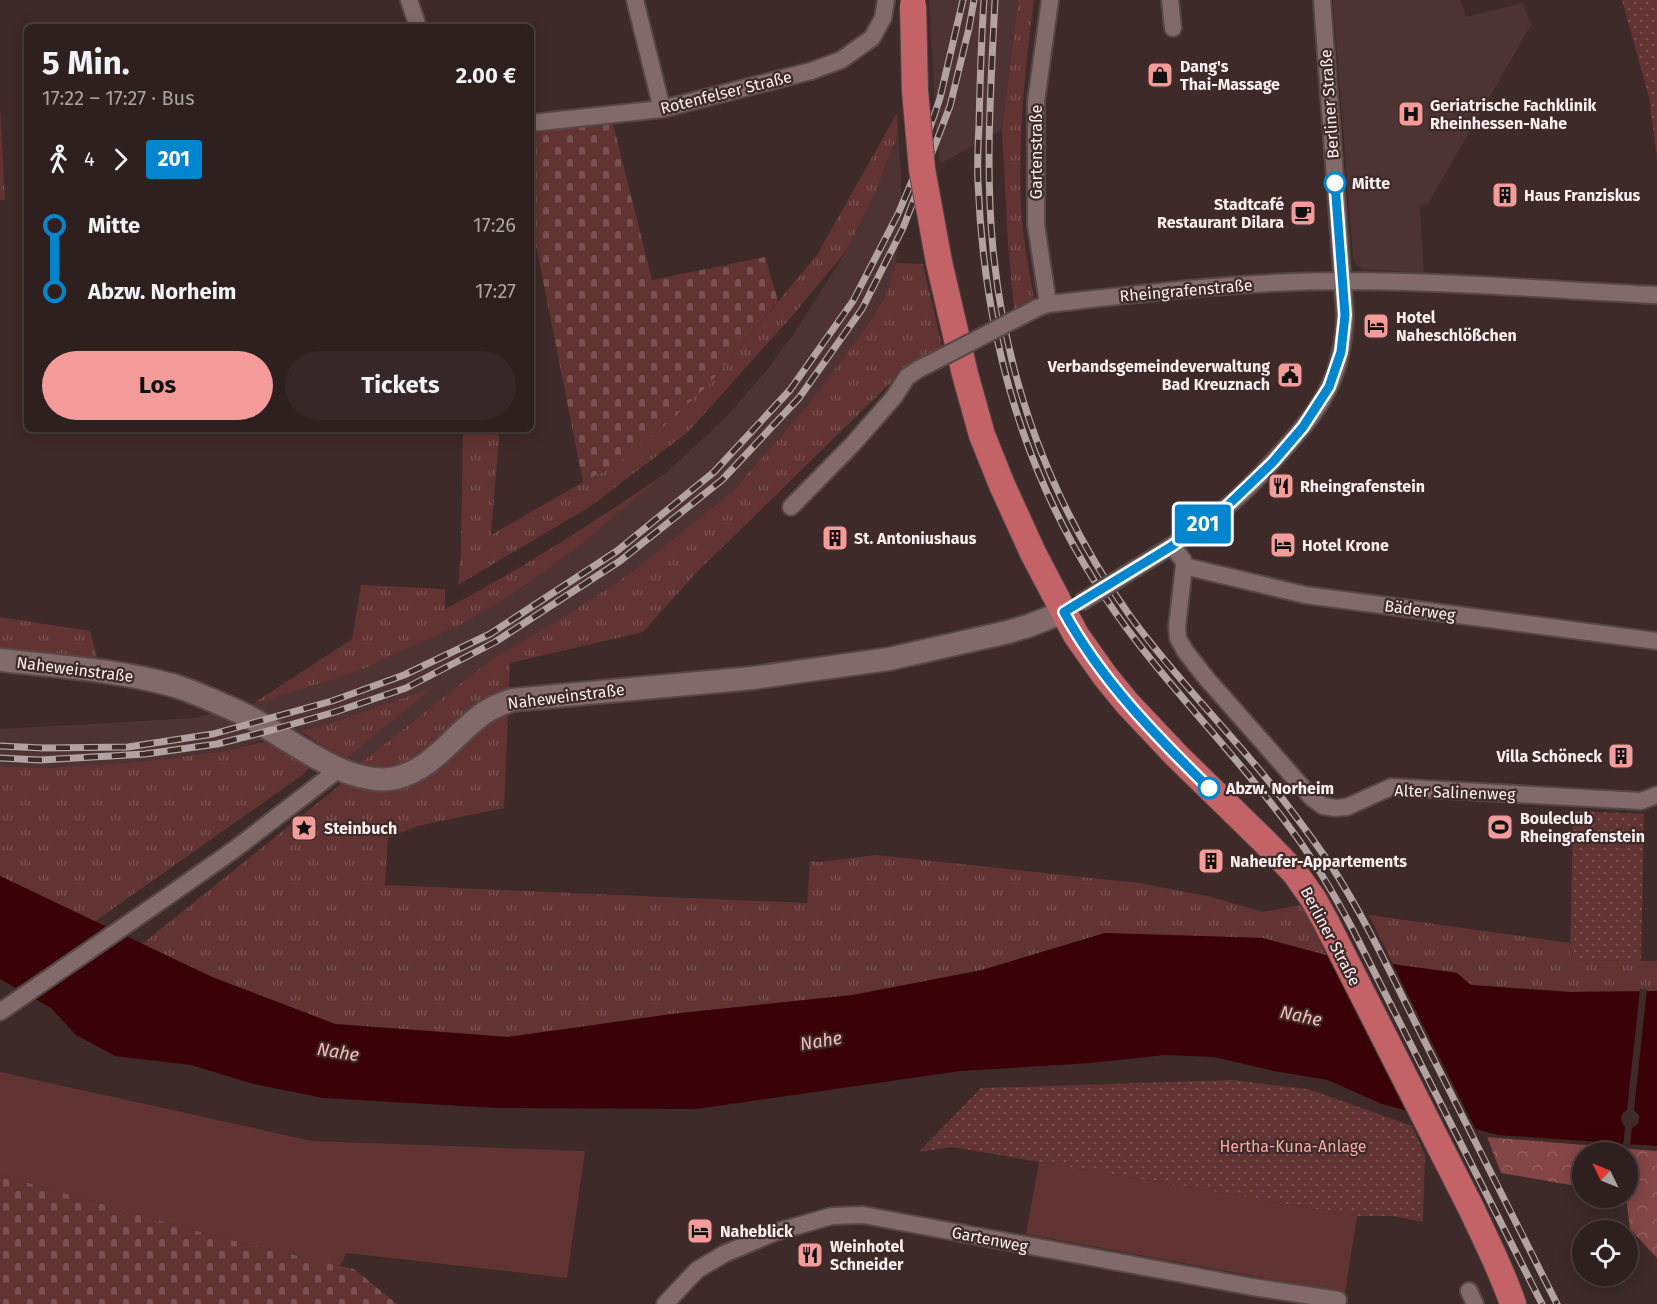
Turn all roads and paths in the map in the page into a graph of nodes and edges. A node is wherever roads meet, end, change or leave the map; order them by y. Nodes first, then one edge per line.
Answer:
1 (409, 0) edge
2 (635, 0) edge
3 (886, 0) edge
4 (1050, 0) edge
5 (1170, 0) edge
6 (1323, 0) edge
7 (914, 2) edge
8 (417, 24) edge
9 (1173, 28) dead end
10 (662, 109) junction
11 (534, 123) edge
12 (1342, 281) junction
13 (1657, 295) edge
14 (1042, 306) junction
15 (791, 507) dead end
16 (1172, 546) junction
17 (1184, 566) junction
18 (1072, 607) junction
19 (1657, 641) edge
20 (0, 660) edge
21 (339, 769) junction
22 (1657, 795) edge
23 (0, 1012) edge
24 (1338, 1300) dead end
25 (665, 1304) edge
26 (1513, 1304) edge

1 - 8 street
2 - 10 street
3 - 10 street, Rotenfelser Straße
4 - 14 street, Gartenstraße
5 - 9 street
6 - 12 street, Berliner Straße
7 - 18 main road, bridge
10 - 11 street, Rotenfelser Straße
12 - 13 street, Rheingrafenstraße
12 - 14 street, Rheingrafenstraße
12 - 16 street, Berliner Straße
14 - 15 street, Rheingrafenstraße, bridge
16 - 17 street
16 - 18 street, Berliner Straße, bridge
17 - 19 street, Bäderweg
17 - 22 street, Alter Salinenweg
18 - 21 main road, Naheweinstraße
18 - 26 main road, Berliner Straße
20 - 21 main road, Naheweinstraße
21 - 23 street
24 - 25 street, Gartenweg

